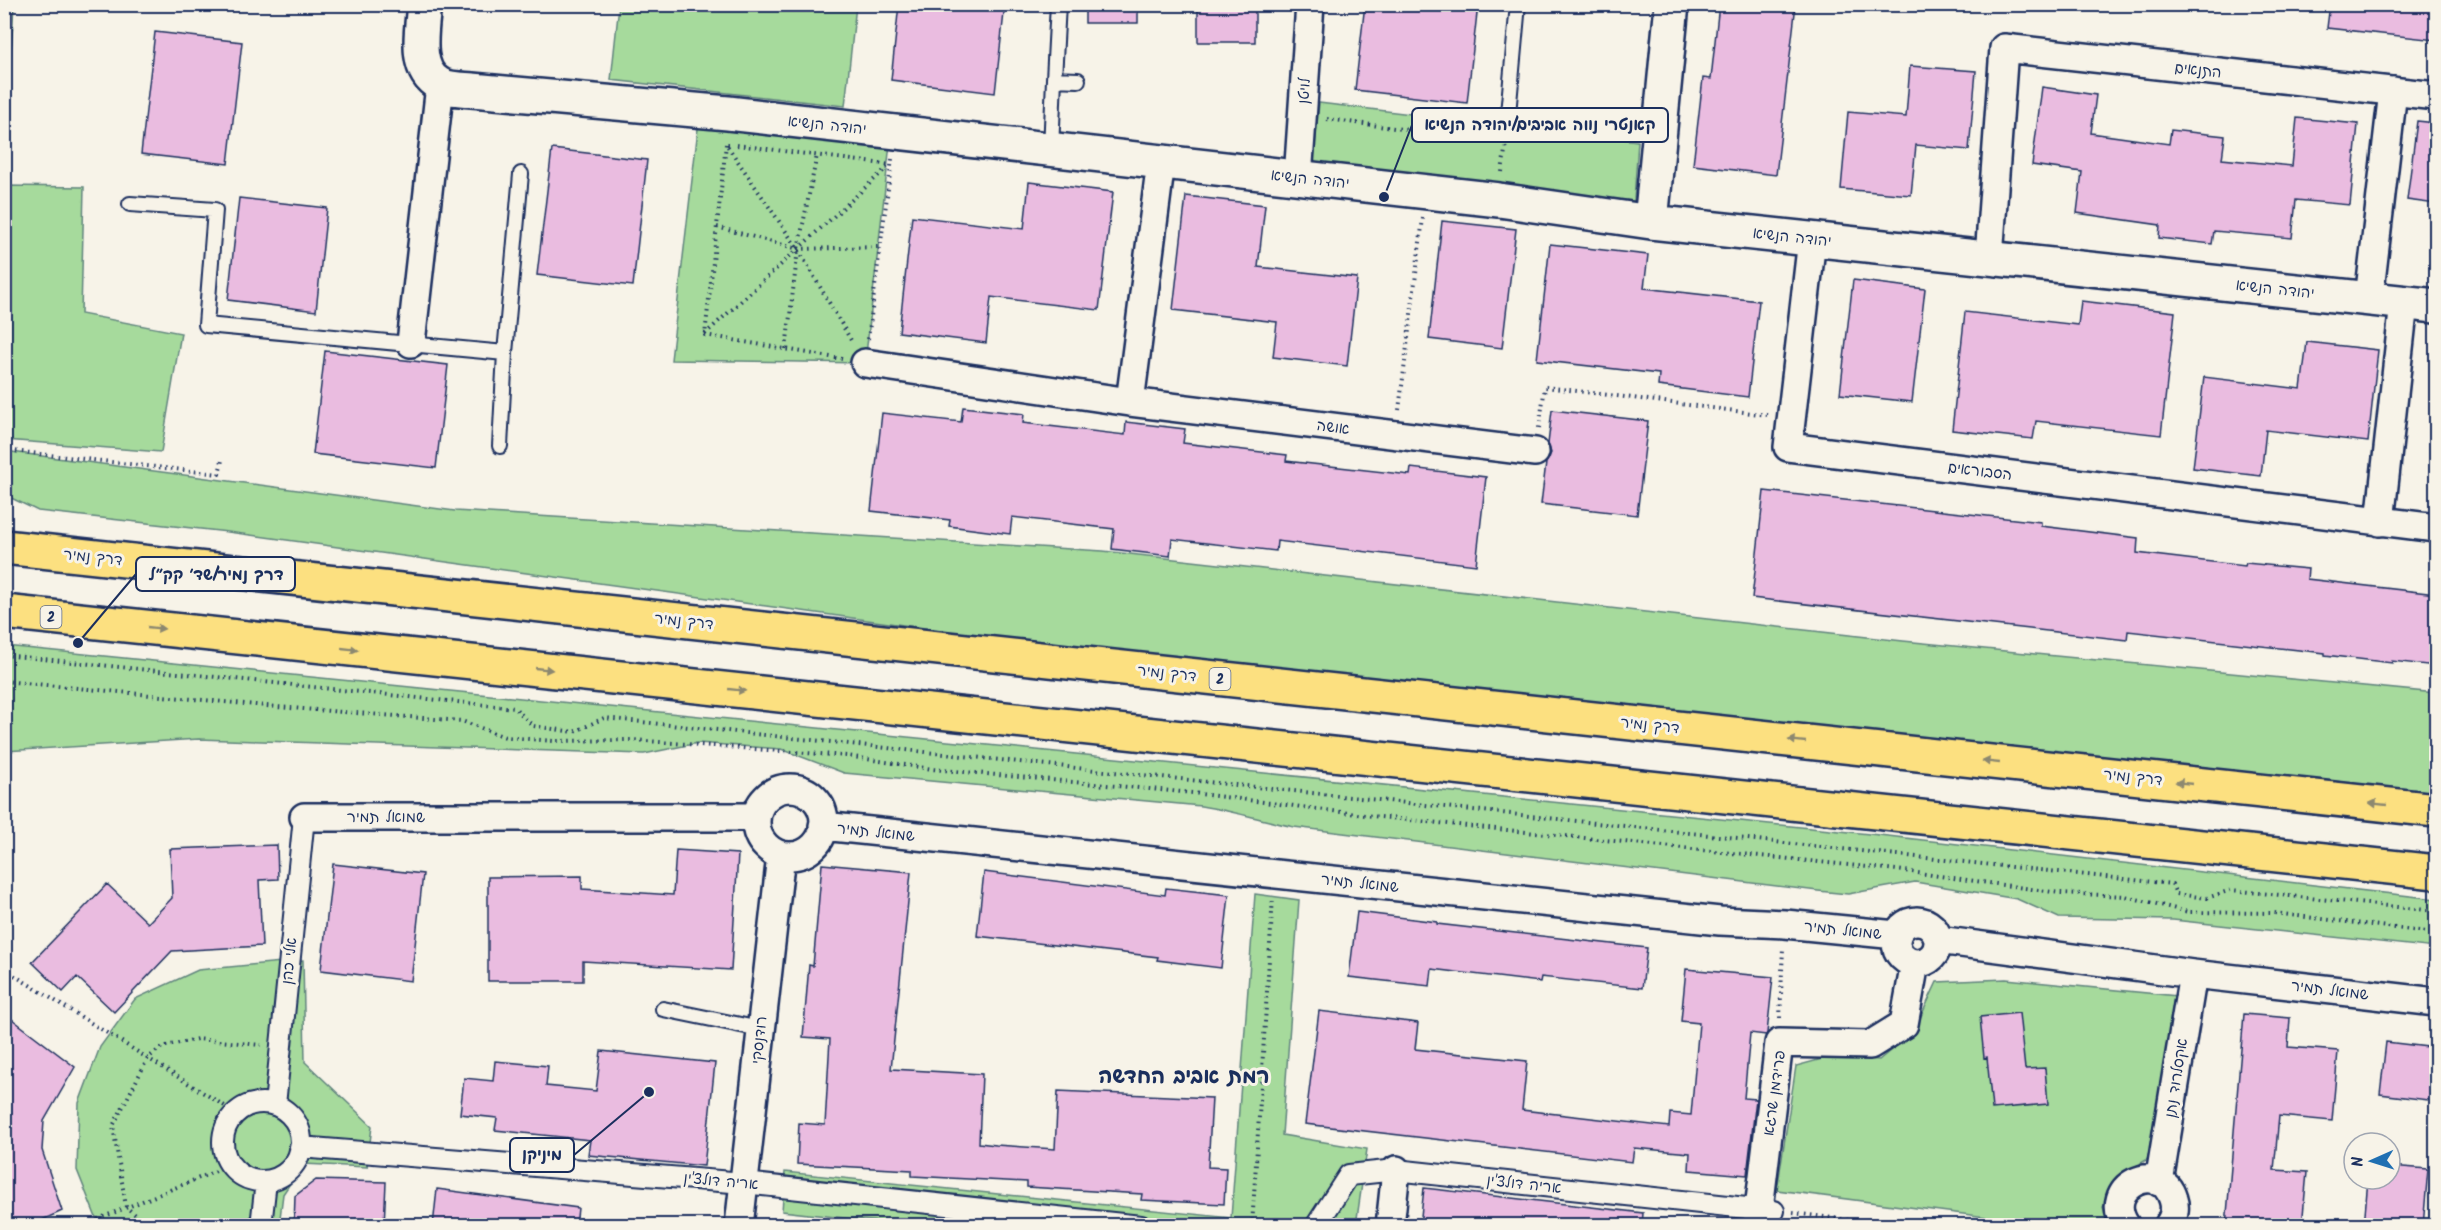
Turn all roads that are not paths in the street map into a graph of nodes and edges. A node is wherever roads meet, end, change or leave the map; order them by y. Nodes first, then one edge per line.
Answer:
1 (1058, 4) edge
2 (1310, 4) edge
3 (1518, 4) edge
4 (1672, 4) edge
5 (418, 6) edge
6 (1054, 79) junction
7 (1078, 80) dead end
8 (440, 85) junction
9 (2393, 91) junction
10 (2436, 96) edge
11 (1507, 125) road end
12 (1051, 150) junction
13 (1161, 162) junction
14 (521, 174) dead end
15 (1298, 178) junction
16 (130, 204) dead end
17 (1651, 222) junction
18 (1812, 239) junction
19 (1989, 258) junction
20 (2368, 299) junction
21 (2404, 303) junction
22 (2436, 306) edge
23 (411, 343) junction
24 (505, 353) junction
25 (865, 363) road end
26 (1130, 402) junction
27 (500, 446) dead end
28 (1535, 452) road end
29 (4, 522) edge
30 (2380, 522) junction
31 (2436, 528) edge
32 (4, 547) edge
33 (58, 553) junction
34 (4, 612) edge
35 (2436, 810) edge
36 (304, 817) joint
37 (756, 817) junction
38 (823, 826) junction
39 (781, 855) junction
40 (2436, 872) edge
41 (1896, 935) junction
42 (1938, 940) junction
43 (1915, 963) junction
44 (2193, 974) junction
45 (2436, 1002) edge
46 (663, 1009) dead end
47 (760, 1029) junction
48 (275, 1105) junction
49 (300, 1147) junction
50 (1396, 1170) junction
51 (266, 1181) junction
52 (2159, 1182) junction
53 (744, 1183) junction
54 (1764, 1215) edge
55 (261, 1226) edge
56 (740, 1226) edge
57 (1141, 1226) edge
58 (1316, 1226) edge
59 (1390, 1226) edge
60 (2126, 1226) edge
61 (2168, 1226) edge

1 - 6 lane
2 - 15 street, לויטן
3 - 11 lane
4 - 17 street
5 - 8 street
6 - 7 lane
6 - 12 lane
8 - 12 street, יהודה הנשיא
8 - 23 street
9 - 10 street, התנאים
9 - 19 street, התנאים
9 - 20 street
12 - 13 street, יהודה הנשיא
13 - 15 street, יהודה הנשיא
13 - 26 street
14 - 24 lane
15 - 17 street, יהודה הנשיא
16 - 23 lane
17 - 18 street, יהודה הנשיא
18 - 19 street, יהודה הנשיא
18 - 30 street, הסבוראים
19 - 20 street, יהודה הנשיא
20 - 21 street, יהודה הנשיא
21 - 22 street, יהודה הנשיא
21 - 30 street
23 - 24 lane
24 - 27 lane
25 - 26 street, אושה
26 - 28 street, אושה
29 - 33 highway
30 - 31 street, הסבוראים
32 - 33 highway, דרך נמיר / 2
35 -> 33 highway, דרך נמיר / 2
34 -> 40 highway, 2
36 - 37 street, שמואל תמיר
36 - 48 street, אלי כהן
37 - 38 street
37 - 39 street
38 - 39 street
38 - 41 street, שמואל תמיר
39 - 47 street, רודנסקי
41 - 42 street
41 - 43 street
42 - 43 street
42 - 44 street, שמואל תמיר
43 - 54 street, פרידמן שרגא
44 - 45 street, שמואל תמיר
44 - 52 street, אקסלרוד נתן
46 - 47 lane
47 - 53 street, רודנסקי
48 - 49 street
48 - 51 street
49 - 51 street
49 - 53 street, אריה דולצ'ין
50 - 54 street, אריה דולצ'ין
50 - 58 street, אריה דולצ'ין
50 - 59 street
51 - 55 street
52 - 60 street
52 - 61 street
53 - 56 street, רודנסקי
53 - 57 street, אריה דולצ'ין

